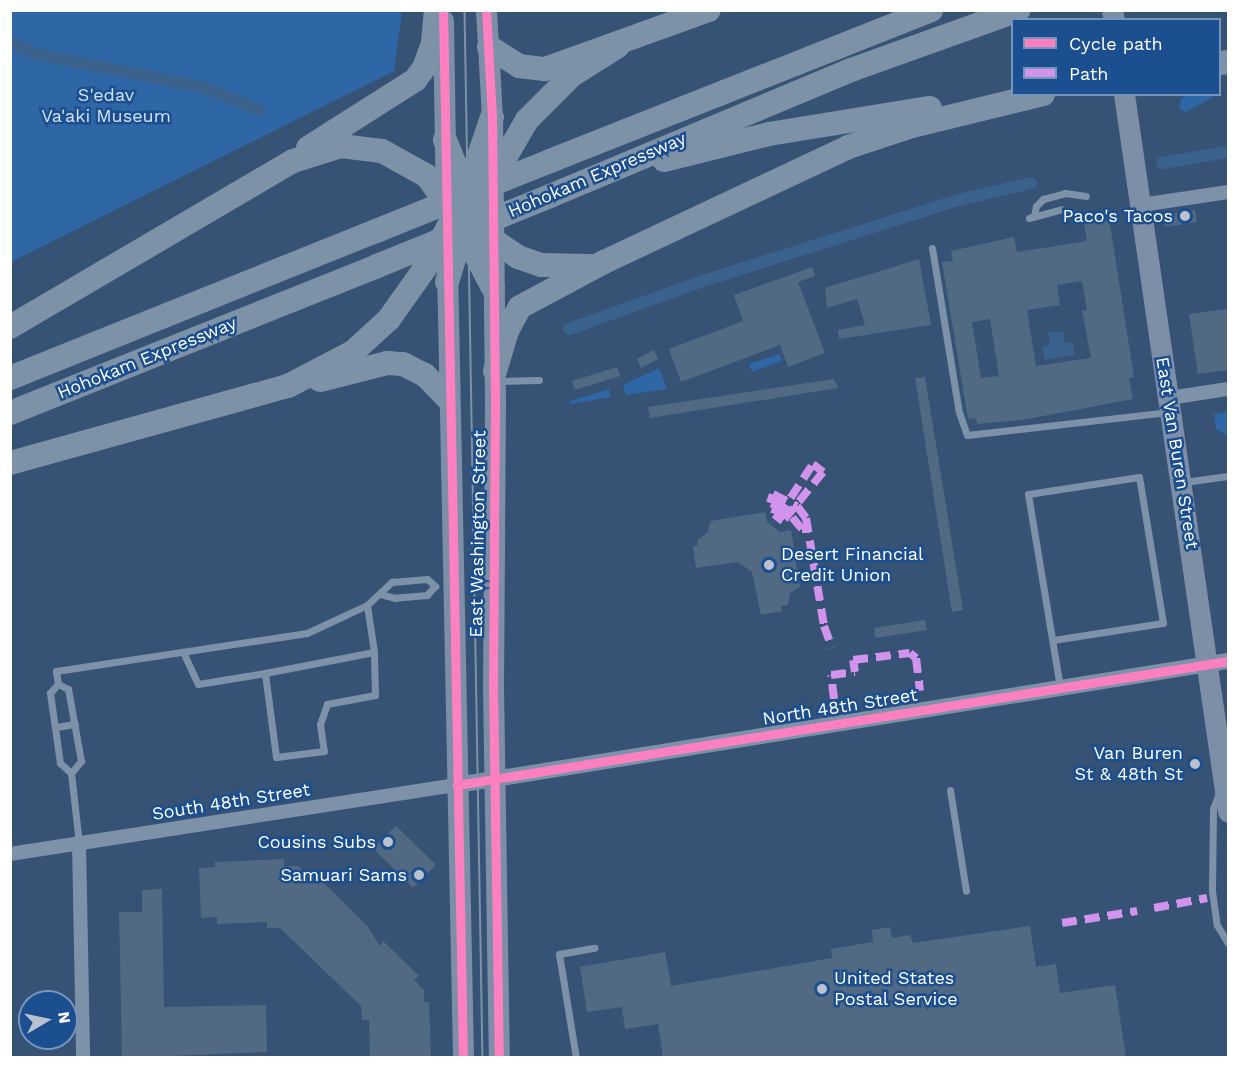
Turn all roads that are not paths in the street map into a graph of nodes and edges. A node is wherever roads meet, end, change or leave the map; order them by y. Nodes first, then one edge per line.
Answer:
1 (436, 10) edge
2 (443, 10) edge
3 (486, 10) edge
4 (709, 10) edge
5 (931, 10) edge
6 (1020, 10) edge
7 (618, 46) junction
8 (489, 47) junction
9 (1012, 96) edge
10 (1035, 96) edge
11 (1125, 96) edge
12 (492, 117) junction
13 (445, 140) joint
14 (284, 166) junction
15 (493, 177) junction
16 (1228, 192) edge
17 (550, 196) junction
18 (1086, 196) dead end
19 (1141, 205) junction
20 (1062, 209) dead end
21 (458, 213) junction
22 (493, 240) junction
23 (932, 248) dead end
24 (604, 262) junction
25 (447, 282) joint
26 (494, 288) junction
27 (10, 327) edge
28 (495, 376) junction
29 (10, 378) edge
30 (539, 380) dead end
31 (288, 386) junction
32 (1228, 389) edge
33 (448, 399) junction
34 (1170, 405) junction
35 (10, 413) edge
36 (10, 463) edge
37 (1228, 476) edge
38 (1181, 482) junction
39 (410, 580) junction
40 (444, 585) junction
41 (380, 594) junction
42 (412, 597) junction
43 (367, 605) junction
44 (1053, 640) junction
45 (183, 652) junction
46 (374, 652) junction
47 (1219, 662) edge
48 (265, 673) junction
49 (58, 684) junction
50 (1060, 688) junction
51 (75, 724) junction
52 (56, 727) junction
53 (71, 773) junction
54 (1223, 779) junction
55 (494, 780) junction
56 (457, 785) junction
57 (950, 790) dead end
58 (1228, 811) edge
59 (79, 843) junction
60 (10, 854) edge
61 (966, 891) dead end
62 (1228, 943) edge
63 (594, 948) dead end
64 (82, 1058) edge
65 (464, 1058) edge
66 (499, 1058) edge
67 (576, 1058) edge

1 - 14 highway
2 - 13 main road
3 - 8 main road, East Washington Street
4 - 7 highway
5 - 29 highway, Hohokam Expressway, bridge
6 - 17 highway, Hohokam Expressway
7 - 8 highway
7 - 15 highway
8 - 12 main road, East Washington Street
9 - 17 highway
10 - 24 highway
11 - 19 main road, East Van Buren Street
12 - 15 main road, East Washington Street
12 - 21 highway
13 - 21 highway
14 - 21 highway
14 - 27 highway
15 - 21 highway
15 - 22 main road, East Washington Street
16 - 19 street
17 - 35 highway, Hohokam Expressway, bridge
18 - 20 lane
19 - 34 main road, East Van Buren Street
21 - 22 highway
21 - 25 highway
21 - 26 highway
21 - 31 highway
22 - 24 highway
22 - 26 main road, East Washington Street
23 - 34 lane
24 - 28 highway
25 - 33 main road, East Washington Street
26 - 28 main road, East Washington Street
28 - 30 lane
28 - 55 main road, East Washington Street
31 - 33 highway
31 - 36 highway
32 - 34 street
33 - 40 main road, East Washington Street
34 - 38 main road, East Van Buren Street
37 - 38 lane
38 - 47 main road, East Van Buren Street
39 - 40 lane
39 - 41 lane
39 - 42 lane
40 - 42 lane
40 - 56 main road, East Washington Street
41 - 42 lane
41 - 43 lane
43 - 45 lane
43 - 46 lane
44 - 44 lane
44 - 50 lane
45 - 48 lane
45 - 49 lane
46 - 48 lane
46 - 48 lane
47 - 50 street, North 48th Street
47 - 54 main road, East Van Buren Street
49 - 51 lane
49 - 52 lane
50 - 55 street, North 48th Street
51 - 52 lane
51 - 53 lane
52 - 53 lane
53 - 59 lane
54 - 58 main road, East Van Buren Street
54 - 62 lane
55 - 56 street, North 48th Street
55 - 66 main road, East Washington Street
56 - 59 street, South 48th Street
56 - 65 main road, East Washington Street
57 - 61 lane
59 - 60 street, South 48th Street
59 - 64 street
63 - 67 lane

